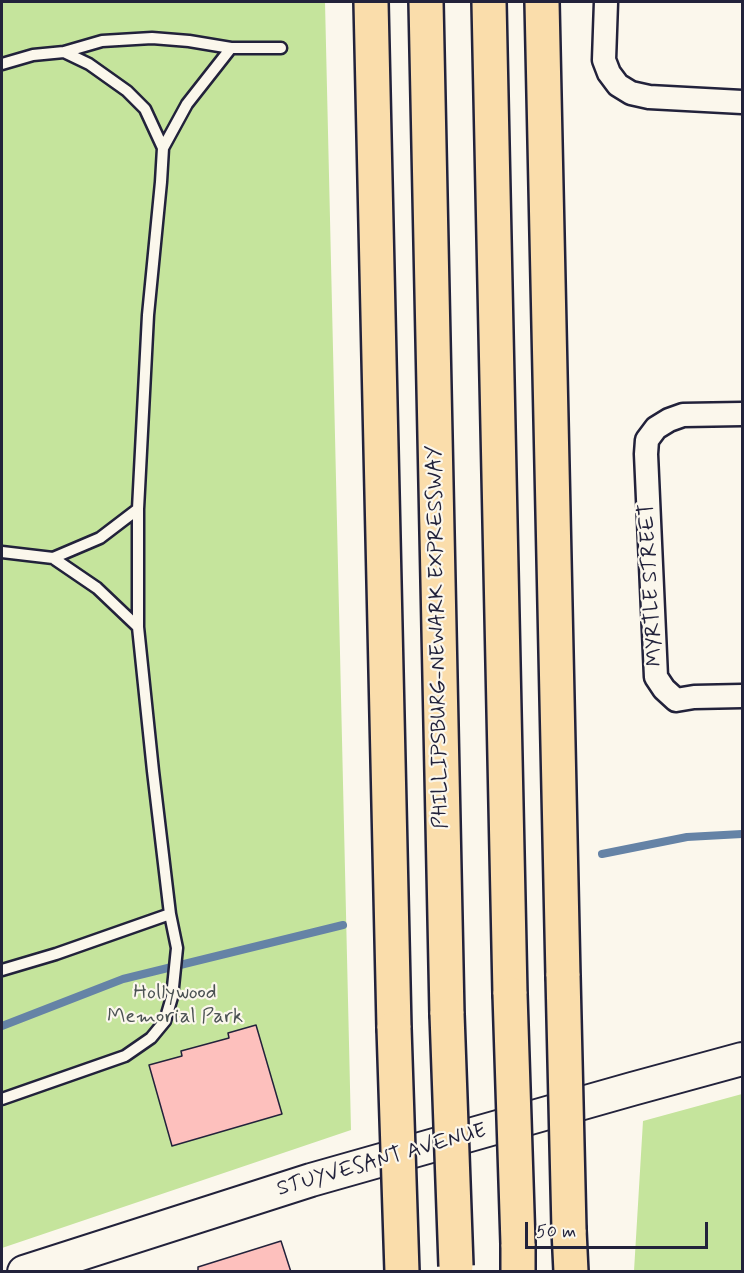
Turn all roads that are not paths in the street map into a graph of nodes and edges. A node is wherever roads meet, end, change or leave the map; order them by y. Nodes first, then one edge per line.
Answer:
1 (371, 2) edge
2 (426, 2) edge
3 (489, 2) edge
4 (542, 2) edge
5 (606, 2) edge
6 (231, 48) junction
7 (281, 48) dead end
8 (64, 52) junction
9 (2, 64) edge
10 (742, 102) edge
11 (163, 148) junction
12 (742, 414) edge
13 (138, 509) junction
14 (2, 552) edge
15 (54, 558) junction
16 (138, 627) junction
17 (742, 696) edge
18 (170, 914) junction
19 (2, 970) edge
20 (742, 1059) edge
21 (2, 1099) edge
22 (518, 1258) edge
23 (456, 1269) edge
24 (24, 1272) edge
25 (402, 1272) edge
26 (571, 1272) edge

1 - 25 highway, bridge
2 - 23 highway, PHILLIPSBURG-NEWARK EXPRESSWAY, bridge
3 - 22 highway, bridge
4 - 26 highway, bridge
5 - 10 street
6 - 7 lane
6 - 8 lane
6 - 11 lane
8 - 9 lane
8 - 11 lane
11 - 13 lane
12 - 17 street, MYRTLE STREET
13 - 15 lane
13 - 16 lane
14 - 15 lane
15 - 16 lane
16 - 18 lane
18 - 19 lane
18 - 21 lane
20 - 24 main road, STUYVESANT AVENUE

